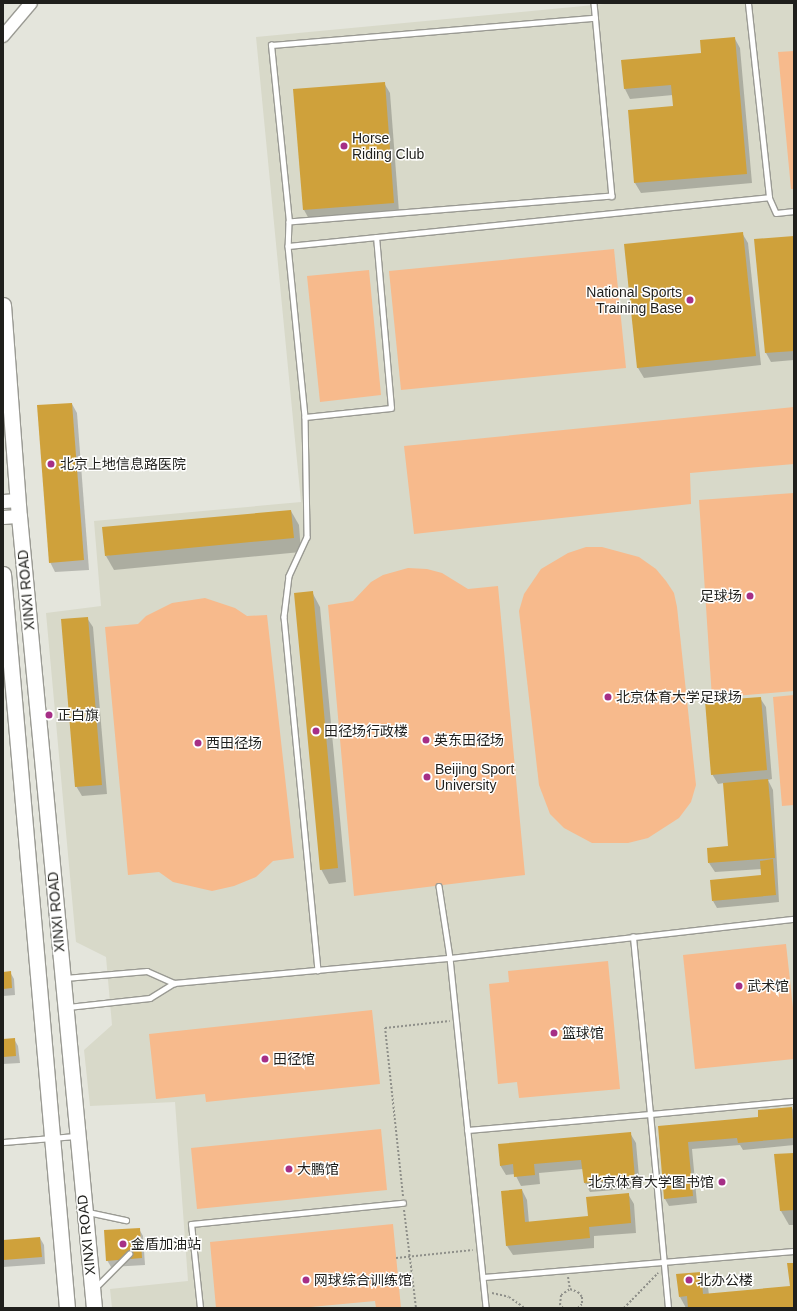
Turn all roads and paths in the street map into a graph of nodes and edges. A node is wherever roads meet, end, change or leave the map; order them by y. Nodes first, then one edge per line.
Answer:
1 (31, 3) edge
2 (594, 3) edge
3 (748, 3) edge
4 (595, 18) junction
5 (3, 36) edge
6 (769, 197) junction
7 (794, 211) edge
8 (289, 222) junction
9 (376, 238) junction
10 (288, 246) junction
11 (3, 305) edge
12 (305, 417) junction
13 (18, 500) junction
14 (3, 501) edge
15 (19, 516) junction
16 (3, 518) edge
17 (3, 574) edge
18 (439, 886) dead end
19 (794, 919) edge
20 (633, 938) junction
21 (450, 958) junction
22 (318, 970) junction
23 (62, 978) junction
24 (174, 983) junction
25 (64, 1007) junction
26 (456, 1020) junction
27 (794, 1101) edge
28 (650, 1114) junction
29 (467, 1130) junction
30 (76, 1136) junction
31 (52, 1138) junction
32 (3, 1142) edge
33 (403, 1204) junction
34 (84, 1211) junction
35 (126, 1220) dead end
36 (480, 1250) junction
37 (794, 1251) edge
38 (129, 1254) dead end
39 (410, 1257) junction
40 (396, 1258) dead end
41 (663, 1261) junction
42 (664, 1267) junction
43 (567, 1270) junction
44 (483, 1277) junction
45 (570, 1289) junction
46 (92, 1291) junction
47 (491, 1294) dead end
48 (67, 1308) edge
49 (94, 1308) edge
50 (200, 1308) edge
51 (416, 1308) edge
52 (486, 1308) edge
53 (525, 1308) edge
54 (563, 1308) edge
55 (578, 1308) edge
56 (624, 1308) edge
57 (668, 1308) edge

1 - 5 street
2 - 4 lane
3 - 6 lane
4 - 8 lane
4 - 8 lane
6 - 7 lane
6 - 9 lane
8 - 10 lane
9 - 10 lane
9 - 12 lane
10 - 12 lane
11 - 13 main road
12 - 22 lane
13 - 14 main road
13 - 15 main road, XINXI ROAD
15 - 16 main road
15 - 23 main road, XINXI ROAD
17 - 31 main road, XINXI ROAD
18 - 21 lane
19 - 20 lane
20 - 21 lane
20 - 28 lane
21 - 22 lane
21 - 26 lane
22 - 24 lane
23 - 24 lane
23 - 25 main road, XINXI ROAD
24 - 25 lane
25 - 30 main road, XINXI ROAD
26 - 29 lane
26 - 33 path
27 - 28 lane
28 - 29 lane
28 - 41 lane
29 - 36 lane
30 - 31 lane
30 - 34 main road, XINXI ROAD
31 - 32 lane
31 - 48 main road, XINXI ROAD
33 - 39 path
33 - 50 lane
34 - 35 lane
34 - 46 main road, XINXI ROAD
36 - 39 path
36 - 44 lane
37 - 41 lane
38 - 46 lane
39 - 40 path
39 - 51 path
41 - 42 lane
41 - 43 lane
42 - 56 path
42 - 57 lane
43 - 44 lane
43 - 45 path
44 - 52 lane
45 - 54 path
45 - 55 path
46 - 49 main road, XINXI ROAD
47 - 53 path

